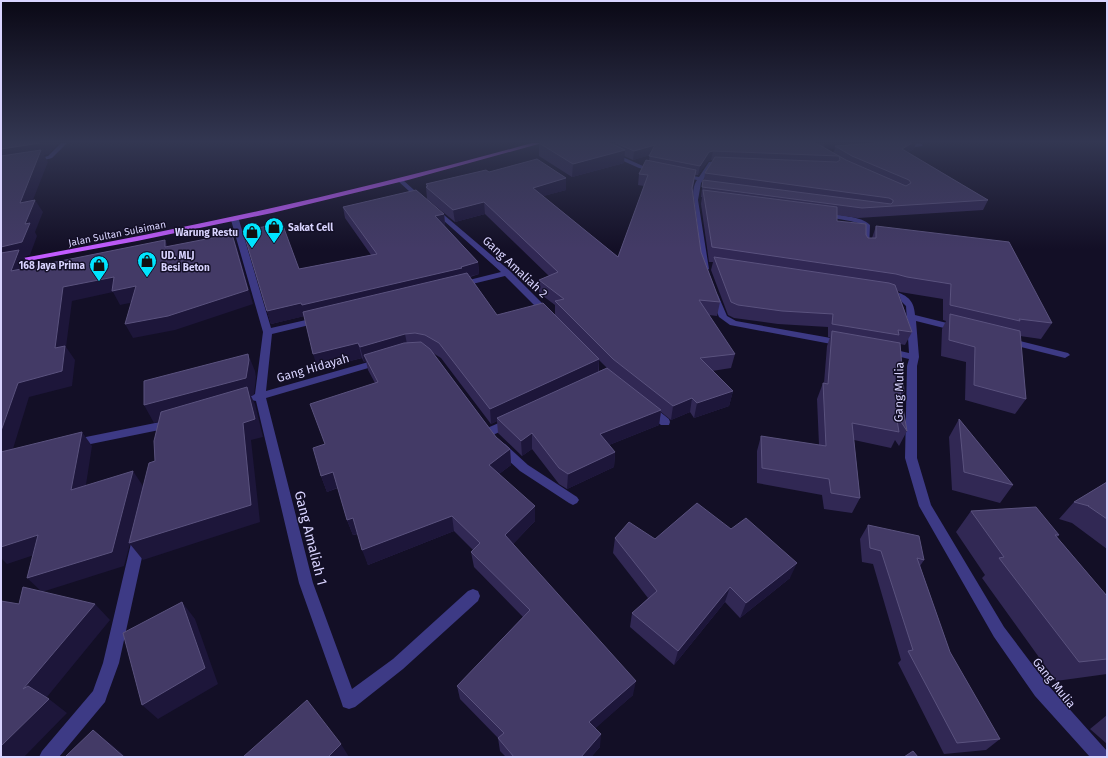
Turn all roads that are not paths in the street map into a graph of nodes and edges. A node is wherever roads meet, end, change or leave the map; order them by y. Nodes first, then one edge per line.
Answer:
1 (411, 178) edge
2 (686, 178) edge
3 (704, 178) edge
4 (401, 181) junction
5 (702, 184) junction
6 (820, 215) edge
7 (235, 220) junction
8 (866, 249) edge
9 (1, 264) edge
10 (507, 273) junction
11 (453, 286) edge
12 (879, 291) edge
13 (330, 317) edge
14 (911, 317) junction
15 (556, 323) edge
16 (965, 331) edge
17 (268, 332) junction
18 (996, 338) edge
19 (856, 345) edge
20 (879, 349) edge
21 (1065, 355) dead end
22 (914, 357) junction
23 (392, 358) edge
24 (260, 397) junction
25 (246, 401) edge
26 (642, 403) edge
27 (523, 416) edge
28 (180, 421) edge
29 (482, 421) edge
30 (665, 422) dead end
31 (165, 426) junction
32 (489, 432) junction
33 (162, 441) edge
34 (63, 446) edge
35 (573, 500) dead end
36 (142, 525) edge
37 (474, 596) dead end
38 (48, 757) edge
39 (1101, 757) edge

1 - 4 main road, Jalan Sultan Sulaiman
2 - 5 street
3 - 5 street
4 - 7 main road, Jalan Sultan Sulaiman
4 - 10 street, Gang Amaliah 2
5 - 19 street
6 - 8 street
7 - 9 main road, Jalan Sultan Sulaiman
7 - 17 street, Gang Amaliah 1
10 - 11 street
10 - 15 street, Gang Amaliah 2
12 - 14 street
13 - 17 street
14 - 16 street
14 - 22 street
17 - 24 street, Gang Amaliah 1
18 - 21 street
20 - 22 street, Gang Mulia
22 - 39 street, Gang Mulia
23 - 24 street, Gang Hidayah
24 - 25 street, Gang Hidayah
24 - 37 street, Gang Amaliah 1
26 - 30 street
27 - 32 street
28 - 31 street
29 - 32 street
31 - 33 street
31 - 34 street
32 - 35 street
36 - 38 street

